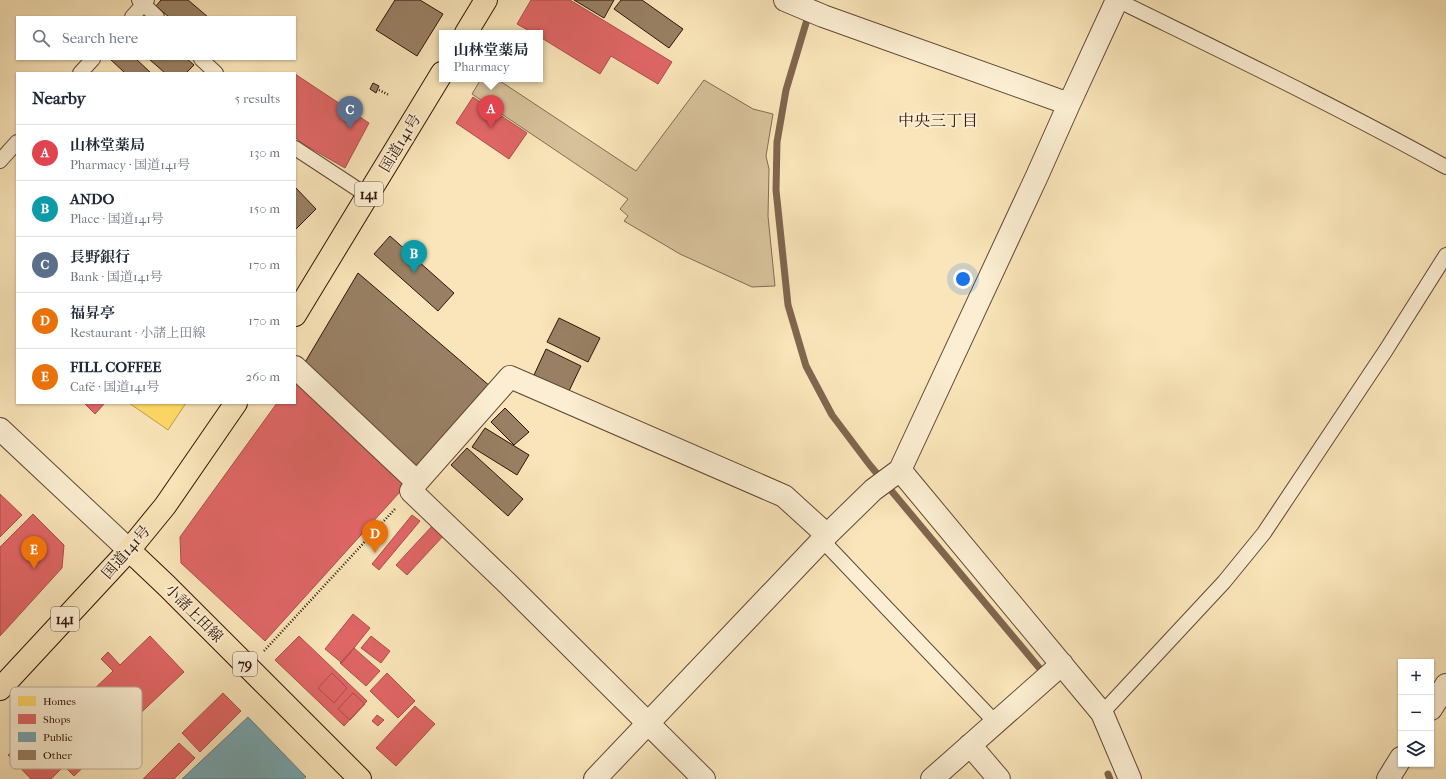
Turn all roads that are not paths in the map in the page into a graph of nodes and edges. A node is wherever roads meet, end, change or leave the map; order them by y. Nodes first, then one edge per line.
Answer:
1 (486, 0) edge
2 (1117, 0) edge
3 (143, 1) edge
4 (792, 3) edge
5 (133, 16) edge
6 (156, 16) edge
7 (468, 30) edge
8 (92, 60) edge
9 (202, 60) edge
10 (81, 72) edge
11 (215, 72) edge
12 (439, 78) edge
13 (1069, 104) junction
14 (16, 143) edge
15 (296, 149) edge
16 (0, 161) edge
17 (1446, 167) edge
18 (368, 196) junction
19 (1446, 255) edge
20 (296, 313) edge
21 (296, 368) edge
22 (235, 404) edge
23 (0, 429) edge
24 (899, 471) junction
25 (414, 486) junction
26 (824, 538) junction
27 (130, 550) junction
28 (1062, 664) junction
29 (1446, 685) edge
30 (0, 689) edge
31 (1434, 704) edge
32 (1102, 713) junction
33 (996, 723) junction
34 (648, 724) junction
35 (970, 745) junction
36 (1398, 763) edge
37 (355, 777) edge
38 (595, 779) edge
39 (704, 779) edge
40 (932, 779) edge
41 (999, 779) edge
42 (1130, 779) edge
43 (1388, 779) edge

1 - 7 main road
2 - 13 street
2 - 17 lane
3 - 5 lane
3 - 6 lane
4 - 13 street
8 - 10 lane
9 - 11 lane
12 - 18 main road, 国道141号 / 141
13 - 24 street
14 - 16 lane
15 - 18 lane
18 - 20 main road, 国道141号 / 141
19 - 32 lane
21 - 25 street
22 - 27 main road, 国道141号 / 141
23 - 27 street
24 - 26 street
24 - 28 street
25 - 26 street
25 - 34 street
26 - 33 lane
26 - 34 street
27 - 30 main road, 国道141号 / 141
27 - 37 main road, 小諸上田線 / 79
28 - 32 street
28 - 33 street
29 - 31 street
32 - 42 street
33 - 35 street
34 - 38 street
34 - 39 street
35 - 40 street
35 - 41 street
36 - 43 street

